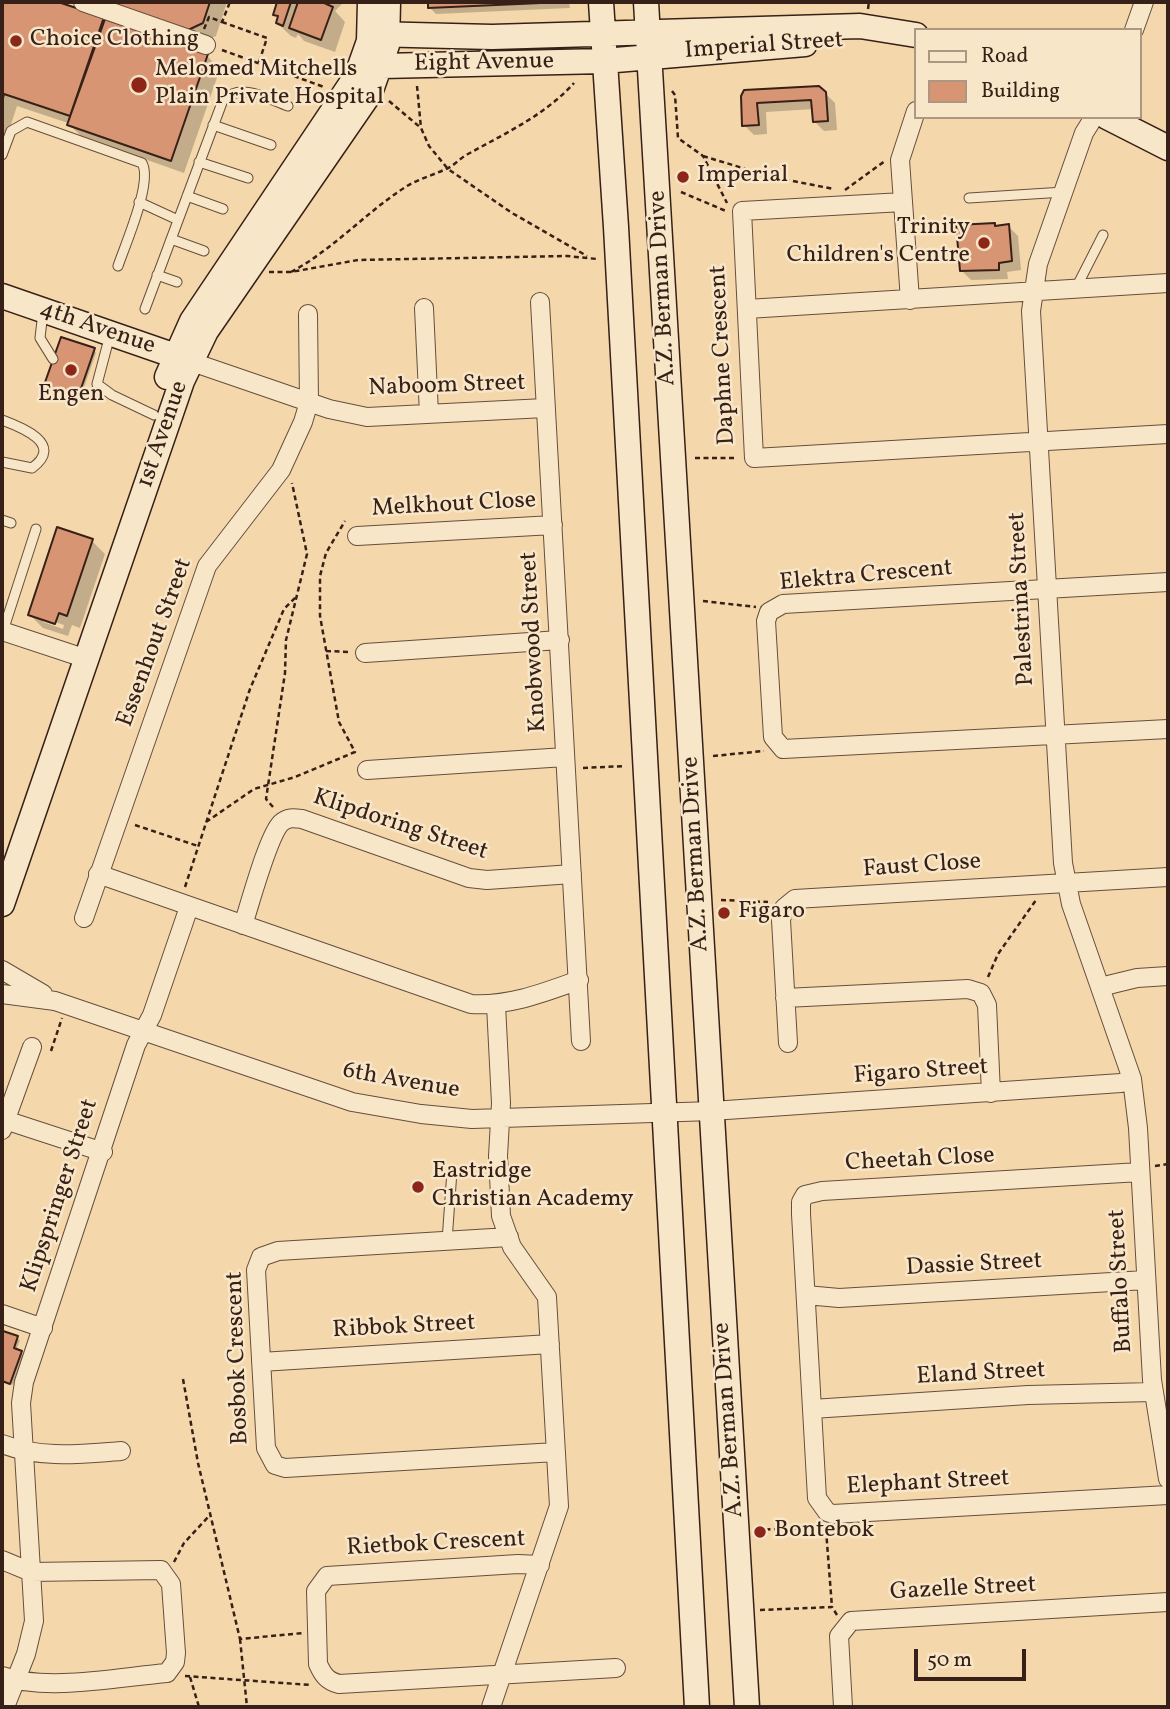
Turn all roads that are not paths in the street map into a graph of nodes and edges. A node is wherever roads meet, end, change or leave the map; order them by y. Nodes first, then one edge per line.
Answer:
1 (83, 2) edge
2 (370, 2) edge
3 (388, 2) edge
4 (601, 2) edge
5 (646, 2) edge
6 (1144, 2) edge
7 (1135, 28) edge
8 (603, 34) junction
9 (379, 35) junction
10 (914, 35) edge
11 (203, 43) road end
12 (648, 45) junction
13 (604, 61) junction
14 (373, 63) junction
15 (288, 106) dead end
16 (914, 118) edge
17 (1093, 119) edge
18 (1111, 119) edge
19 (213, 125) junction
20 (271, 145) dead end
21 (1168, 148) edge
22 (2, 153) edge
23 (199, 162) junction
24 (248, 178) dead end
25 (1064, 192) junction
26 (187, 197) junction
27 (969, 198) dead end
28 (139, 202) junction
29 (903, 202) junction
30 (223, 209) dead end
31 (178, 220) junction
32 (1103, 235) dead end
33 (171, 239) junction
34 (204, 251) dead end
35 (118, 267) dead end
36 (158, 275) junction
37 (177, 282) dead end
38 (1168, 283) edge
39 (1076, 288) junction
40 (1032, 290) junction
41 (2, 296) edge
42 (910, 300) junction
43 (540, 302) dead end
44 (424, 308) dead end
45 (145, 309) dead end
46 (747, 309) junction
47 (43, 310) junction
48 (308, 314) dead end
49 (111, 333) junction
50 (53, 359) dead end
51 (184, 359) junction
52 (86, 373) dead end
53 (96, 376) junction
54 (309, 402) junction
55 (545, 408) junction
56 (429, 414) junction
57 (154, 415) junction
58 (2, 420) edge
59 (1168, 434) edge
60 (1038, 441) junction
61 (2, 462) edge
62 (553, 525) junction
63 (36, 529) dead end
64 (357, 536) dead end
65 (1168, 582) edge
66 (1047, 587) junction
67 (6, 602) edge
68 (2, 631) edge
69 (559, 640) junction
70 (365, 653) road end
71 (79, 656) junction
72 (1168, 729) edge
73 (1055, 736) junction
74 (565, 763) junction
75 (367, 770) dead end
76 (2, 857) edge
77 (98, 874) junction
78 (572, 874) junction
79 (1168, 877) edge
80 (1058, 883) junction
81 (2, 904) edge
82 (184, 905) junction
83 (84, 919) dead end
84 (243, 926) junction
85 (2, 970) edge
86 (1168, 976) edge
87 (579, 980) junction
88 (1100, 987) junction
89 (2, 993) edge
90 (785, 998) junction
91 (496, 1005) junction
92 (59, 1009) junction
93 (144, 1030) junction
94 (581, 1041) dead end
95 (788, 1043) dead end
96 (32, 1047) dead end
97 (1132, 1079) junction
98 (991, 1093) junction
99 (712, 1111) junction
100 (665, 1113) junction
101 (500, 1121) junction
102 (4, 1125) edge
103 (103, 1152) junction
104 (452, 1171) dead end
105 (1140, 1172) junction
106 (509, 1237) junction
107 (447, 1241) junction
108 (1146, 1280) junction
109 (806, 1295) junction
110 (2, 1314) edge
111 (44, 1328) junction
112 (550, 1344) junction
113 (261, 1362) junction
114 (1153, 1392) junction
115 (812, 1409) junction
116 (2, 1444) edge
117 (121, 1451) dead end
118 (556, 1452) junction
119 (24, 1453) junction
120 (1168, 1479) edge
121 (1168, 1495) edge
122 (2, 1560) edge
123 (540, 1566) junction
124 (31, 1572) junction
125 (1168, 1602) edge
126 (616, 1668) dead end
127 (503, 1673) junction
128 (8, 1678) edge
129 (5, 1707) edge
130 (491, 1707) edge
131 (697, 1707) edge
132 (747, 1707) edge
133 (843, 1707) edge

1 - 11 street
2 - 9 main road, 1st Avenue
3 - 9 main road, 1st Avenue
4 - 8 main road, A.Z. Berman Drive
5 - 12 main road, A.Z. Berman Drive
6 - 7 street
8 - 9 main road, Eight Avenue
8 - 12 main road, Eight Avenue
8 - 13 main road, A.Z. Berman Drive
9 - 14 main road, 1st Avenue
10 - 12 main road, Imperial Street
12 - 13 main road, Eight Avenue
12 - 99 main road, A.Z. Berman Drive
13 - 14 main road, Eight Avenue
13 - 100 main road, A.Z. Berman Drive
14 - 51 main road, 1st Avenue
15 - 19 lane
16 - 29 street
17 - 25 street, Palestrina Street
18 - 21 main road
19 - 20 lane
19 - 23 lane
22 - 28 lane
23 - 24 lane
23 - 26 lane
25 - 27 lane
25 - 40 street, Palestrina Street
26 - 30 lane
26 - 31 lane
28 - 31 lane
28 - 35 lane
29 - 42 street
29 - 46 street, Daphne Crescent
31 - 33 lane
32 - 39 lane
33 - 34 lane
33 - 36 lane
36 - 37 lane
36 - 45 lane
38 - 39 street
39 - 40 street
40 - 42 street
40 - 60 street, Palestrina Street
41 - 47 main road, 4th Avenue
42 - 46 street
43 - 55 street, Knobwood Street
44 - 56 street
46 - 60 street, Daphne Crescent
47 - 49 main road, 4th Avenue
47 - 50 lane
48 - 54 street
49 - 51 main road, 4th Avenue
49 - 53 lane
51 - 54 street, Naboom Street
51 - 57 main road, 1st Avenue
51 - 71 main road, 1st Avenue
52 - 53 lane
53 - 57 lane
54 - 56 street, Naboom Street
54 - 77 street, Essenhout Street
55 - 56 street, Naboom Street
55 - 62 street, Knobwood Street
57 - 71 main road, 1st Avenue
58 - 61 lane
59 - 60 street, Daphne Crescent
60 - 66 street, Palestrina Street
62 - 64 street, Melkhout Close
62 - 69 street, Knobwood Street
63 - 67 lane
65 - 66 street, Elektra Crescent
66 - 73 street, Palestrina Street
66 - 73 street, Elektra Crescent
67 - 68 lane
68 - 71 street
69 - 70 street
69 - 74 street, Knobwood Street
71 - 76 main road, 1st Avenue
71 - 81 main road, 1st Avenue
72 - 73 street
73 - 80 street, Palestrina Street
74 - 75 street
74 - 78 street, Knobwood Street
77 - 82 street
77 - 83 street, Essenhout Street
78 - 84 street, Klipdoring Street
78 - 87 street, Knobwood Street
79 - 80 street, Faust Close
80 - 88 street, Palestrina Street
80 - 90 street, Faust Close
82 - 84 street
82 - 93 street, Klipspringer Street
84 - 91 street
85 - 92 street, 6th Avenue
86 - 88 street
87 - 91 street
87 - 94 street, Knobwood Street
88 - 97 street, Palestrina Street
89 - 92 street, 6th Avenue
90 - 95 street
90 - 98 street
91 - 101 street
92 - 93 street, 6th Avenue
93 - 101 street, 6th Avenue
93 - 103 street, Klipspringer Street
96 - 102 street
97 - 98 street, Figaro Street
97 - 105 street, Buffalo Street
98 - 99 street, Figaro Street
99 - 100 street, 6th Avenue
99 - 132 main road, A.Z. Berman Drive
100 - 101 street, 6th Avenue
100 - 131 main road, A.Z. Berman Drive
101 - 106 street
102 - 103 street
103 - 111 street, Klipspringer Street
104 - 107 lane
105 - 108 street, Buffalo Street
105 - 109 street, Cheetah Close
106 - 107 street, Bosbok Crescent
106 - 112 street
107 - 113 street, Bosbok Crescent
108 - 109 street, Dassie Street
108 - 114 street, Buffalo Street
109 - 115 street, Elephant Street
110 - 111 street
111 - 119 street, Klipspringer Street
112 - 113 street, Ribbok Street
112 - 118 street
113 - 118 street, Bosbok Crescent
114 - 115 street, Eland Street
114 - 120 street, Buffalo Street
115 - 121 street, Elephant Street
116 - 119 street
117 - 119 street
118 - 123 street
119 - 124 street, Klipspringer Street
122 - 124 street
123 - 127 street
123 - 127 street, Rietbok Crescent
124 - 128 street, Klipspringer Street
124 - 128 street
125 - 133 street, Gazelle Street
126 - 127 street
127 - 130 street
128 - 129 street, Klipspringer Street

